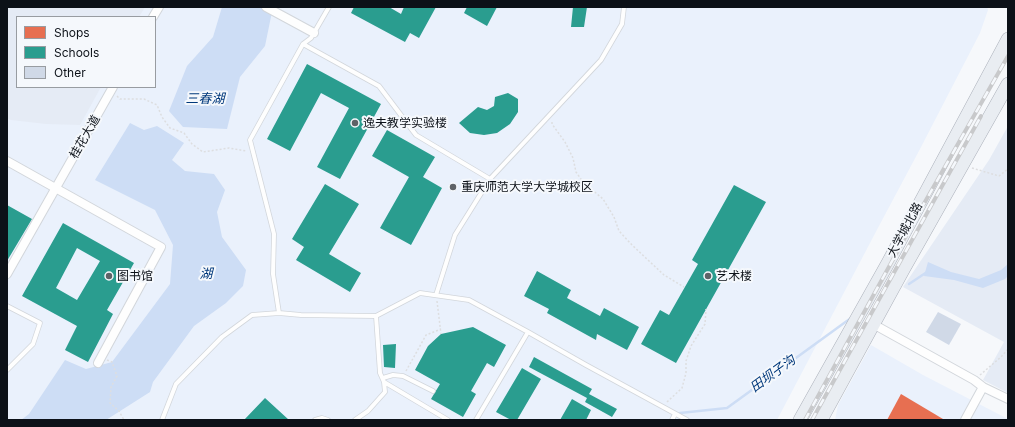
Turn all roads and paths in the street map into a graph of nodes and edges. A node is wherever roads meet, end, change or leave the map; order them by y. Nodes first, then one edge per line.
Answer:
1 (159, 7) edge
2 (266, 7) edge
3 (329, 7) edge
4 (624, 7) edge
5 (154, 16) edge
6 (314, 33) junction
7 (1008, 39) edge
8 (303, 44) junction
9 (1008, 84) edge
10 (112, 89) edge
11 (553, 111) junction
12 (253, 152) junction
13 (7, 161) edge
14 (962, 165) junction
15 (1008, 169) edge
16 (490, 179) junction
17 (931, 182) junction
18 (56, 188) junction
19 (948, 191) junction
20 (7, 274) edge
21 (684, 287) dead end
22 (436, 295) junction
23 (7, 306) edge
24 (706, 309) dead end
25 (279, 313) junction
26 (376, 316) junction
27 (875, 320) junction
28 (441, 329) junction
29 (528, 332) junction
30 (442, 334) dead end
31 (1008, 349) edge
32 (112, 362) dead end
33 (98, 363) dead end
34 (7, 370) edge
35 (403, 376) junction
36 (383, 380) junction
37 (974, 380) junction
38 (983, 387) junction
39 (433, 391) dead end
40 (1008, 399) edge
41 (661, 406) junction
42 (675, 414) junction
43 (124, 420) edge
44 (162, 420) edge
45 (315, 420) edge
46 (328, 420) edge
47 (355, 420) edge
48 (448, 420) edge
49 (476, 420) edge
50 (672, 420) edge
51 (687, 420) edge
52 (800, 420) edge
53 (821, 420) edge
54 (965, 420) edge

1 - 5 street
2 - 6 street
3 - 6 lane
4 - 11 lane
6 - 8 lane
7 - 17 main road, 大学城北路
8 - 12 lane
8 - 16 lane
9 - 14 main road, 大学城北路
10 - 12 path
10 - 18 street, 桂花大道
11 - 16 lane
11 - 21 path
12 - 25 lane
13 - 18 street
14 - 15 path
14 - 19 main road, 大学城北路
16 - 22 lane
17 - 19 main road
17 - 52 main road, 大学城北路
18 - 20 street, 桂花大道
18 - 33 street
19 - 27 main road, 大学城北路
22 - 26 lane
22 - 28 path
22 - 29 lane
23 - 34 lane
24 - 41 path
25 - 26 lane
25 - 44 lane
26 - 36 lane
27 - 37 street
27 - 53 main road, 大学城北路
28 - 30 path
28 - 35 path
29 - 41 lane
29 - 49 lane
31 - 37 path
32 - 43 path
35 - 36 lane
35 - 39 lane
36 - 47 lane
36 - 48 lane
37 - 38 street
38 - 40 street
38 - 54 street
41 - 42 lane
42 - 50 lane
42 - 51 lane
45 - 46 lane

